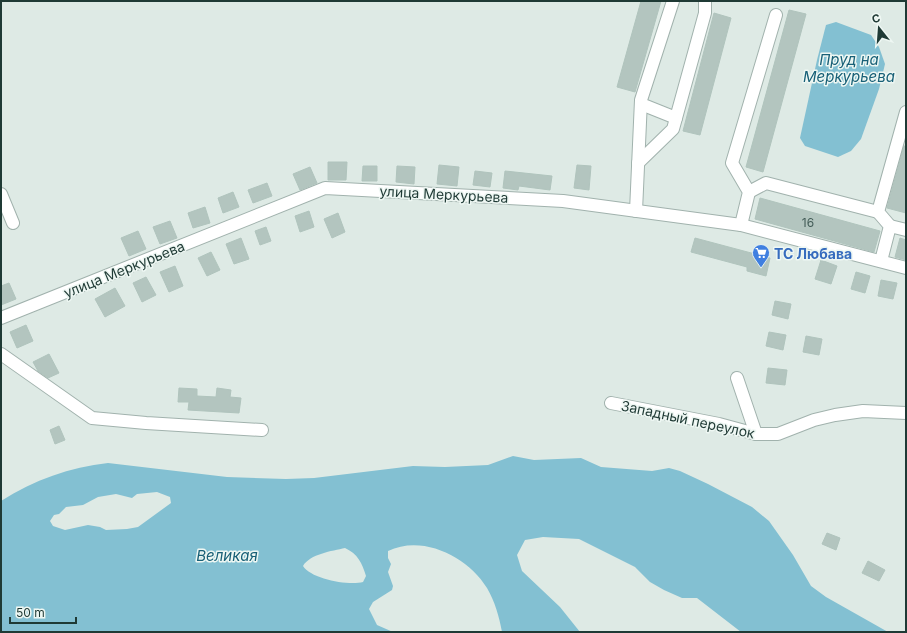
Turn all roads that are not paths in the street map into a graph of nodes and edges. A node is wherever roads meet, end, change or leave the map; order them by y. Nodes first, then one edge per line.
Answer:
1 (673, 1) edge
2 (705, 1) edge
3 (776, 15) dead end
4 (641, 104) junction
5 (906, 112) edge
6 (676, 118) junction
7 (638, 163) junction
8 (749, 192) junction
9 (1, 194) edge
10 (636, 211) junction
11 (878, 212) junction
12 (13, 223) dead end
13 (741, 225) junction
14 (890, 226) junction
15 (906, 230) edge
16 (881, 261) junction
17 (906, 268) edge
18 (1, 318) edge
19 (3, 359) edge
20 (737, 378) dead end
21 (612, 403) dead end
22 (906, 413) edge
23 (262, 430) dead end
24 (756, 434) junction

1 - 4 street
2 - 6 street
3 - 8 street
4 - 6 street
4 - 7 street
5 - 11 street
6 - 7 street
7 - 10 street
8 - 11 street
8 - 13 street
9 - 12 street
10 - 13 street, улица Меркурьева
10 - 18 street, улица Меркурьева
11 - 14 street
13 - 16 street, улица Меркурьева
14 - 15 street
14 - 16 street
16 - 17 street, улица Меркурьева
19 - 23 street
20 - 24 street
21 - 24 street, Западный переулок
22 - 24 street, Западный переулок

